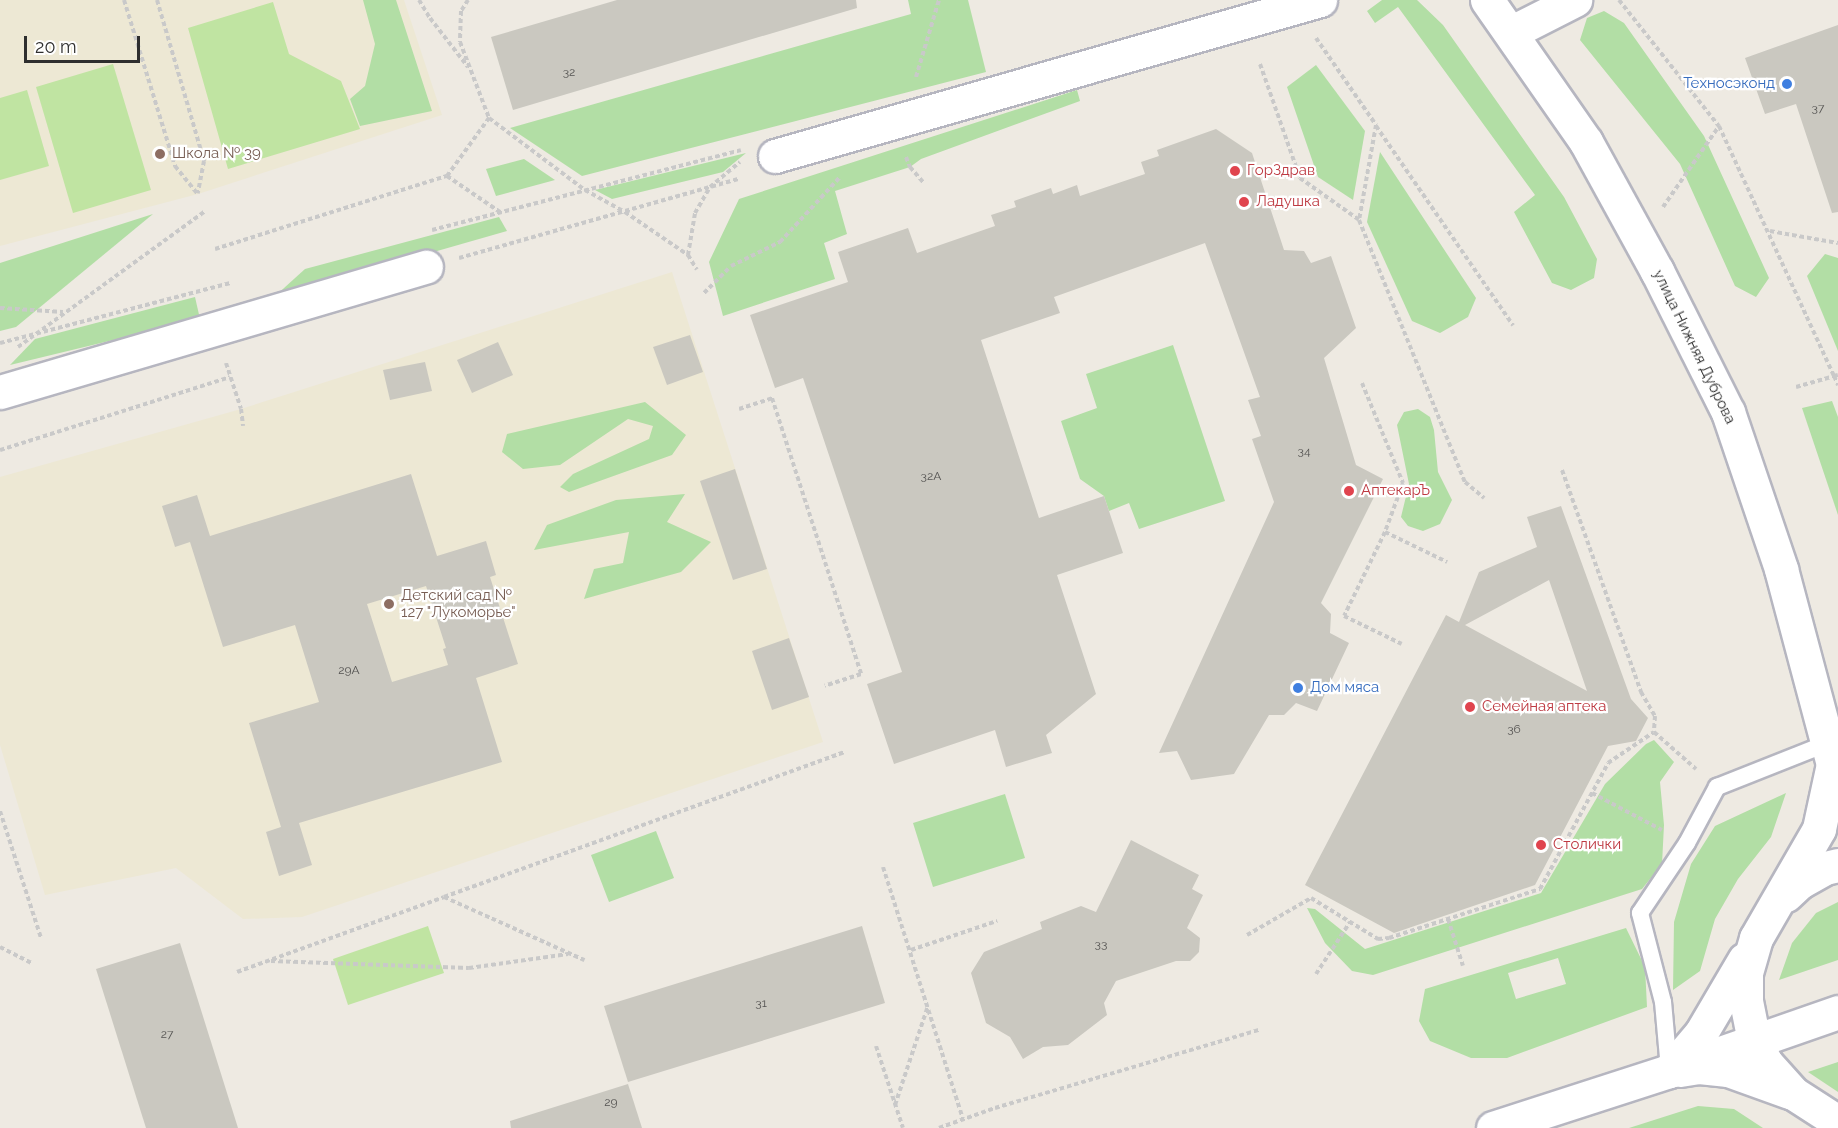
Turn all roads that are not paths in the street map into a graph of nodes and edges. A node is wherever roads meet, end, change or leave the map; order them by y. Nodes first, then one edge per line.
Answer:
1 (1487, 0) edge
2 (1575, 0) edge
3 (1308, 4) edge
4 (1512, 32) junction
5 (757, 154) road end
6 (426, 267) road end
7 (0, 392) edge
8 (1833, 760) edge
9 (1838, 865) edge
10 (1775, 906) junction
11 (1756, 938) junction
12 (1838, 1012) edge
13 (1754, 1041) junction
14 (1669, 1071) junction
15 (1793, 1093) junction
16 (1835, 1118) edge
17 (1493, 1128) edge

1 - 4 street, улица Нижняя Дуброва
2 - 4 street
3 - 5 street
4 - 8 street, улица Нижняя Дуброва
6 - 7 street
8 - 10 street, улица Нижняя Дуброва
8 - 14 lane
9 - 10 street
10 - 11 street, улица Нижняя Дуброва
11 - 13 street, улица Нижняя Дуброва
11 - 14 street
12 - 13 street
13 - 14 street
13 - 15 street, улица Нижняя Дуброва
14 - 15 street
14 - 17 street
15 - 16 street, улица Нижняя Дуброва

